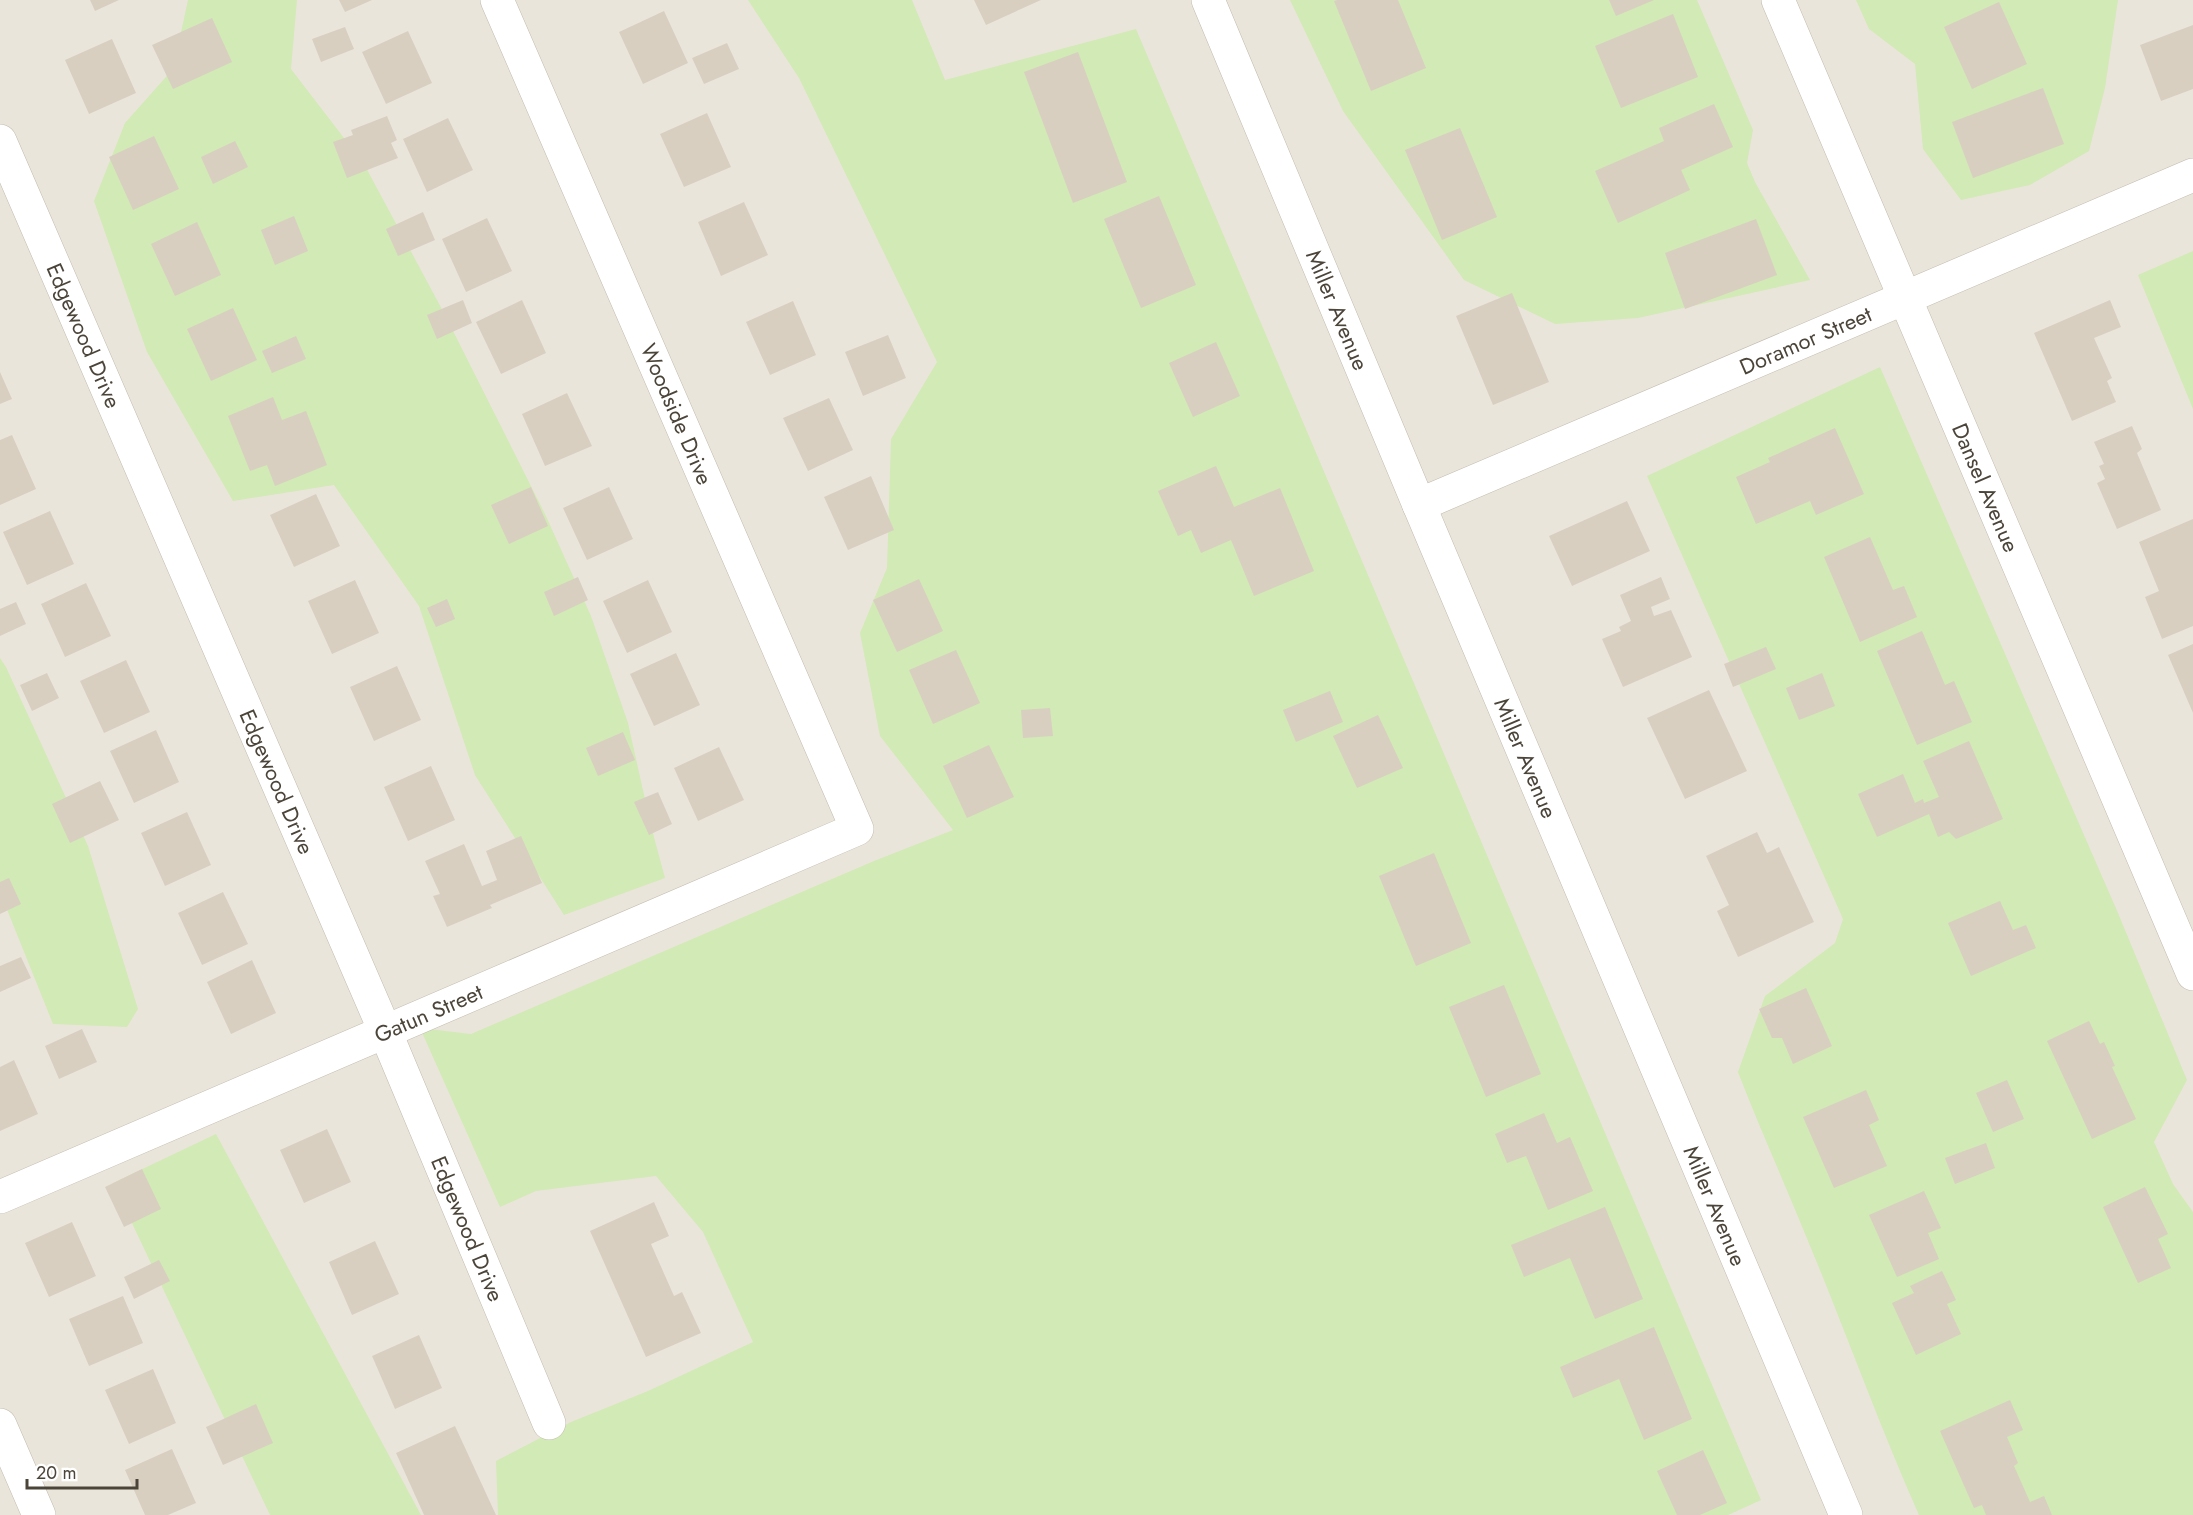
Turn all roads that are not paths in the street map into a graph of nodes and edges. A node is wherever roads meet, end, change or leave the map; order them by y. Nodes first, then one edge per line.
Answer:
1 (497, 0) edge
2 (1209, 0) edge
3 (1778, 0) edge
4 (0, 141) edge
5 (2193, 175) edge
6 (1904, 297) junction
7 (1419, 505) junction
8 (857, 829) joint
9 (2193, 974) edge
10 (385, 1031) junction
11 (0, 1197) edge
12 (549, 1423) dead end
13 (0, 1425) edge
14 (39, 1515) edge
15 (1846, 1515) edge

1 - 8 street, Woodside Drive
2 - 7 street, Miller Avenue
3 - 6 street, Dansel Avenue
4 - 10 street, Edgewood Drive
5 - 6 street, Doramor Street
6 - 7 street, Doramor Street
6 - 9 street, Dansel Avenue
7 - 15 street, Miller Avenue
8 - 10 street, Gatun Street
10 - 11 street, Gatun Street
10 - 12 street, Edgewood Drive
13 - 14 street

